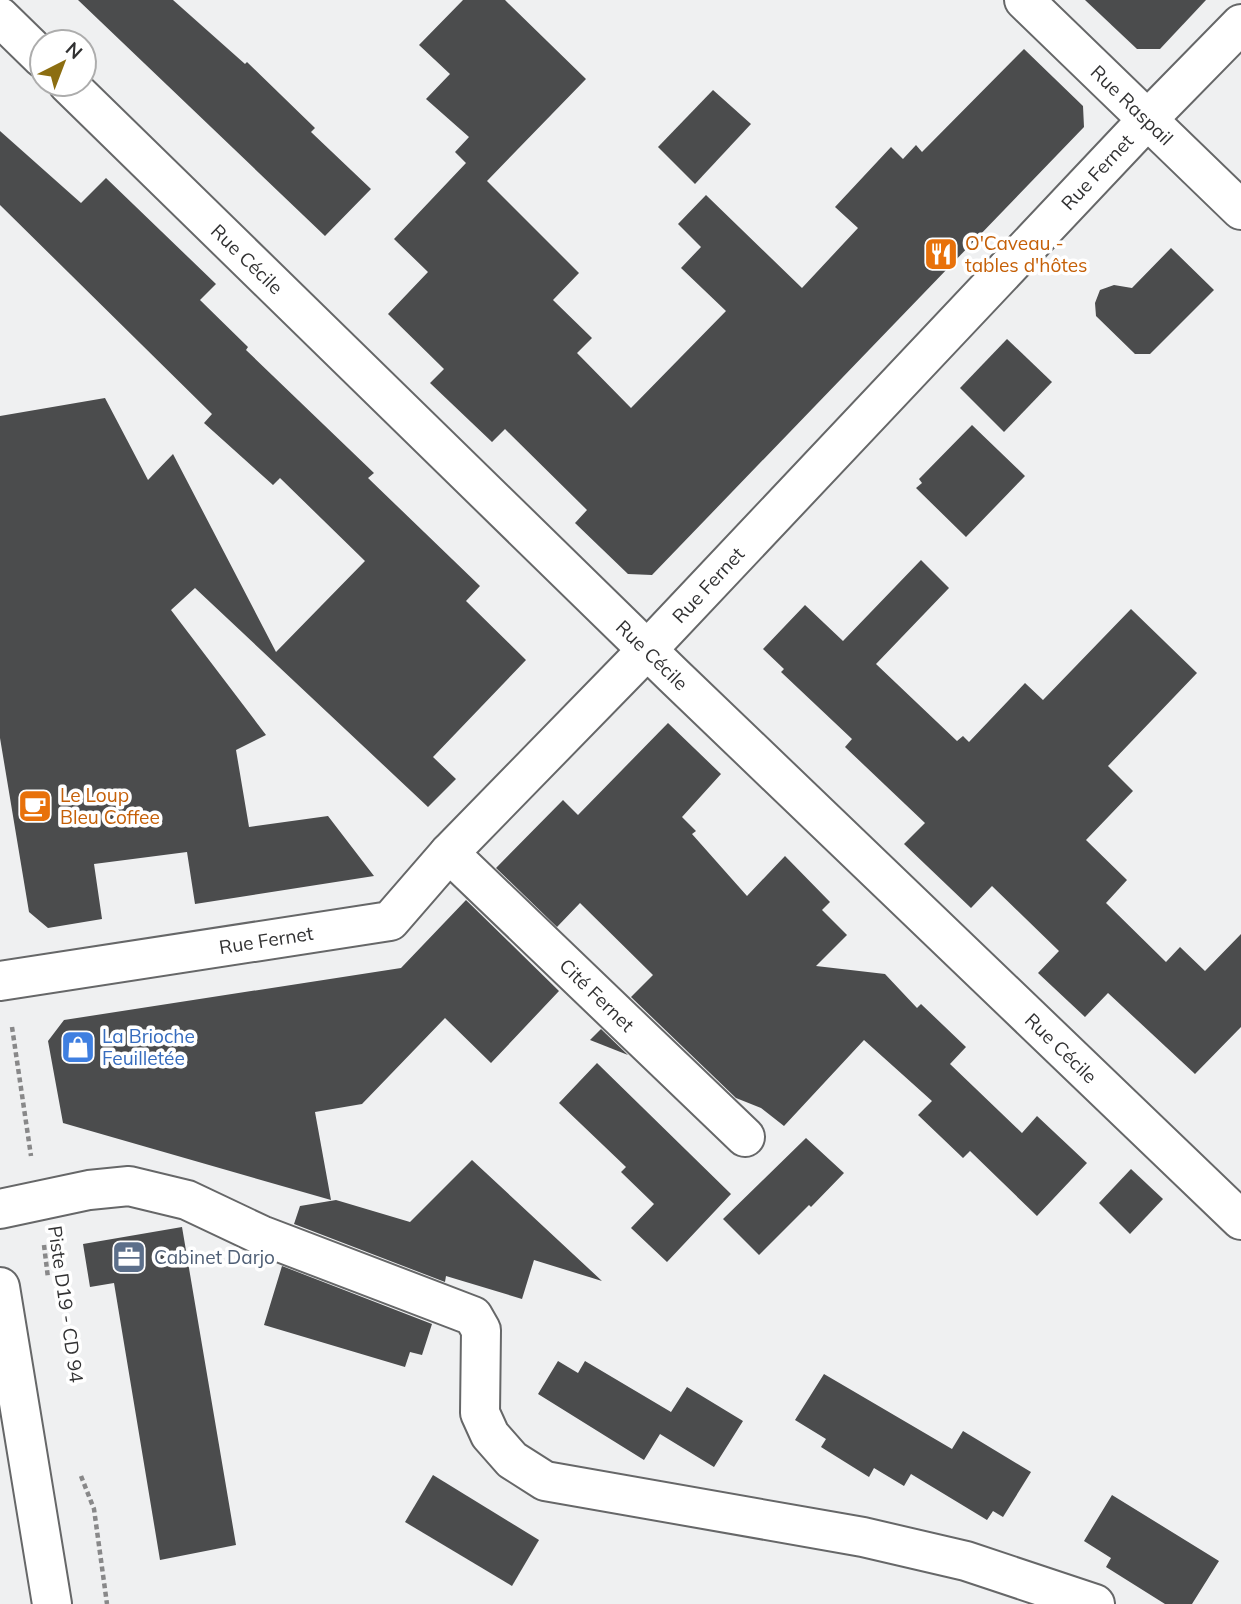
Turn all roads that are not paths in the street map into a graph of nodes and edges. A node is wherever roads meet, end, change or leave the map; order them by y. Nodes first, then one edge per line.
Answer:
1 (1024, 0) edge
2 (0, 17) edge
3 (1241, 24) edge
4 (28, 44) edge
5 (82, 98) edge
6 (1147, 120) junction
7 (1241, 210) edge
8 (647, 650) junction
9 (449, 853) junction
10 (0, 981) edge
11 (746, 1137) dead end
12 (0, 1209) edge
13 (1241, 1220) edge
14 (2, 1309) edge
15 (52, 1604) edge
16 (1095, 1604) edge

1 - 6 street, Rue Raspail
2 - 4 street
3 - 6 street, Rue Fernet
5 - 8 street, Rue Cécile
6 - 7 street, Rue Raspail
6 - 8 street, Rue Fernet
8 - 9 street, Rue Fernet
8 - 13 street, Rue Cécile
9 - 10 street, Rue Fernet
9 - 11 street, Cité Fernet
12 - 16 street
14 - 15 street

